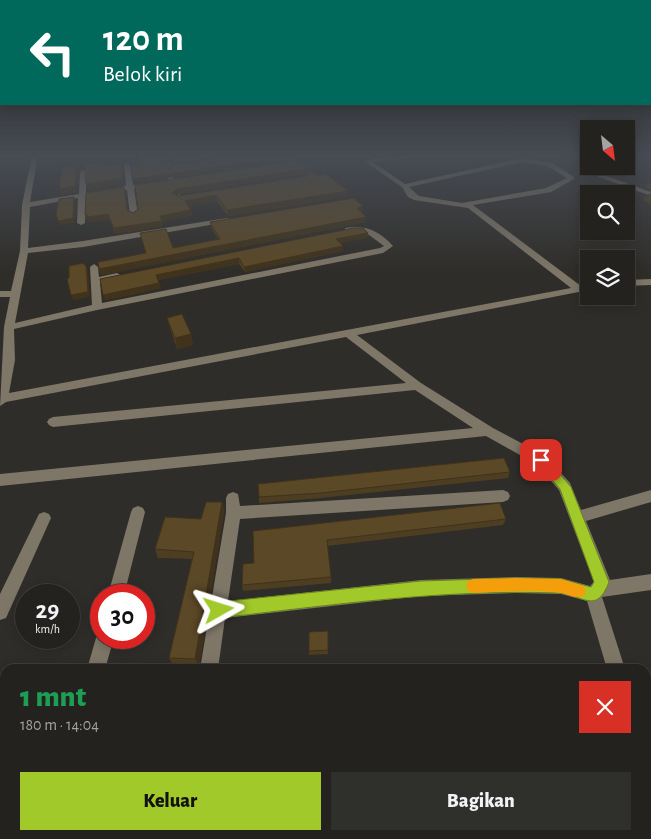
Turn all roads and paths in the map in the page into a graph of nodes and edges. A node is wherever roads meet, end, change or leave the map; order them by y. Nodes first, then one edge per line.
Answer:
1 (28, 194) edge
2 (88, 194) edge
3 (130, 194) edge
4 (177, 194) edge
5 (410, 194) edge
6 (533, 194) edge
7 (82, 195) junction
8 (189, 196) edge
9 (179, 198) junction
10 (26, 204) junction
11 (465, 204) junction
12 (182, 208) edge
13 (134, 215) edge
14 (232, 219) edge
15 (81, 224) dead end
16 (335, 233) edge
17 (24, 251) junction
18 (94, 267) dead end
19 (124, 275) edge
20 (95, 281) junction
21 (651, 282) edge
22 (635, 283) edge
23 (580, 285) edge
24 (580, 289) edge
25 (0, 294) edge
26 (15, 294) junction
27 (97, 307) junction
28 (9, 327) junction
29 (348, 333) junction
30 (417, 386) junction
31 (1, 400) edge
32 (53, 422) dead end
33 (488, 431) junction
34 (0, 480) edge
35 (503, 496) dead end
36 (651, 496) edge
37 (138, 512) dead end
38 (577, 517) junction
39 (44, 518) dead end
40 (651, 582) edge
41 (119, 584) edge
42 (596, 593) junction
43 (219, 610) junction
44 (0, 612) edge
45 (101, 649) edge
46 (97, 664) edge
47 (210, 664) edge
48 (615, 664) edge

1 - 10 street
2 - 7 street
3 - 13 street
4 - 9 street
5 - 11 street
6 - 11 street
7 - 10 street
7 - 15 street
8 - 9 street
9 - 12 street
10 - 17 street
11 - 23 street
14 - 17 street
16 - 27 street
17 - 26 street
18 - 20 street
19 - 20 street
20 - 27 street
21 - 22 street
24 - 29 street
25 - 26 street
26 - 28 street
27 - 28 street
28 - 31 street
29 - 30 street
29 - 31 street
30 - 32 street
30 - 33 street
33 - 34 street
33 - 38 street
35 - 43 street
36 - 38 street
37 - 41 street
38 - 42 street
39 - 44 street
40 - 42 street
42 - 43 street
42 - 48 street
43 - 47 street
45 - 46 street

